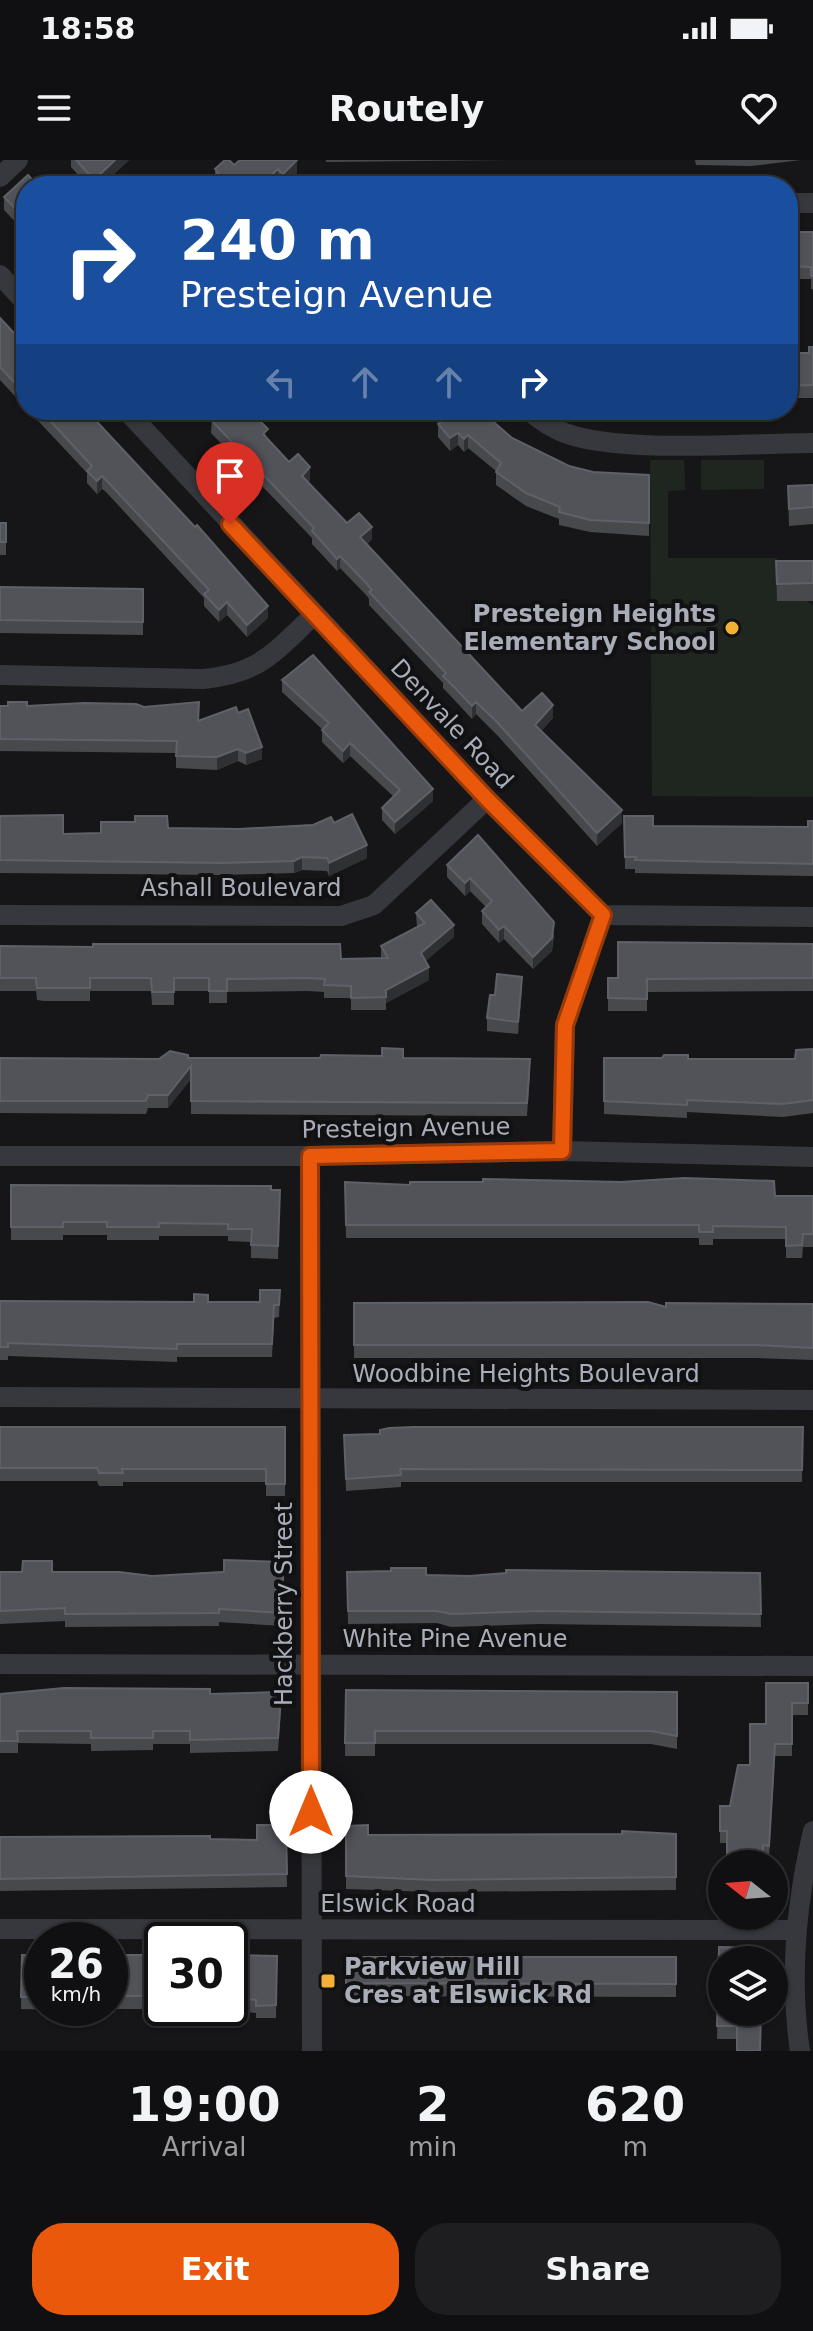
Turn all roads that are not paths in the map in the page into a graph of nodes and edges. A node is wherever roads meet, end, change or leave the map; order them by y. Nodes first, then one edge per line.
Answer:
1 (18, 160) edge
2 (0, 177) edge
3 (0, 275) edge
4 (16, 292) edge
5 (135, 420) edge
6 (540, 420) edge
7 (813, 443) edge
8 (314, 615) junction
9 (0, 675) edge
10 (487, 799) junction
11 (0, 915) edge
12 (603, 915) junction
13 (813, 917) edge
14 (562, 1151) junction
15 (0, 1156) edge
16 (310, 1156) junction
17 (813, 1157) edge
18 (0, 1397) edge
19 (310, 1400) junction
20 (813, 1400) edge
21 (0, 1664) edge
22 (310, 1664) junction
23 (813, 1666) edge
24 (813, 1831) edge
25 (0, 1929) edge
26 (312, 1930) junction
27 (795, 1930) junction
28 (312, 2051) edge
29 (800, 2051) edge

1 - 2 street
3 - 4 street
5 - 8 street, Denvale Road
6 - 7 street
8 - 9 street
8 - 10 street, Denvale Road
10 - 11 street, Ashall Boulevard
10 - 12 street, Denvale Road
12 - 13 street
12 - 14 street
14 - 16 street, Presteign Avenue
14 - 17 street, Presteign Avenue
15 - 16 street, Presteign Avenue
16 - 19 street, Hackberry Street
18 - 19 street, Woodbine Heights Boulevard
19 - 20 street, Woodbine Heights Boulevard
19 - 22 street, Hackberry Street
21 - 22 street, White Pine Avenue
22 - 23 street, White Pine Avenue
22 - 26 street, Hackberry Street
24 - 27 street
25 - 26 street, Elswick Road
26 - 27 street, Elswick Road
26 - 28 street, Hackberry Street
27 - 29 street

